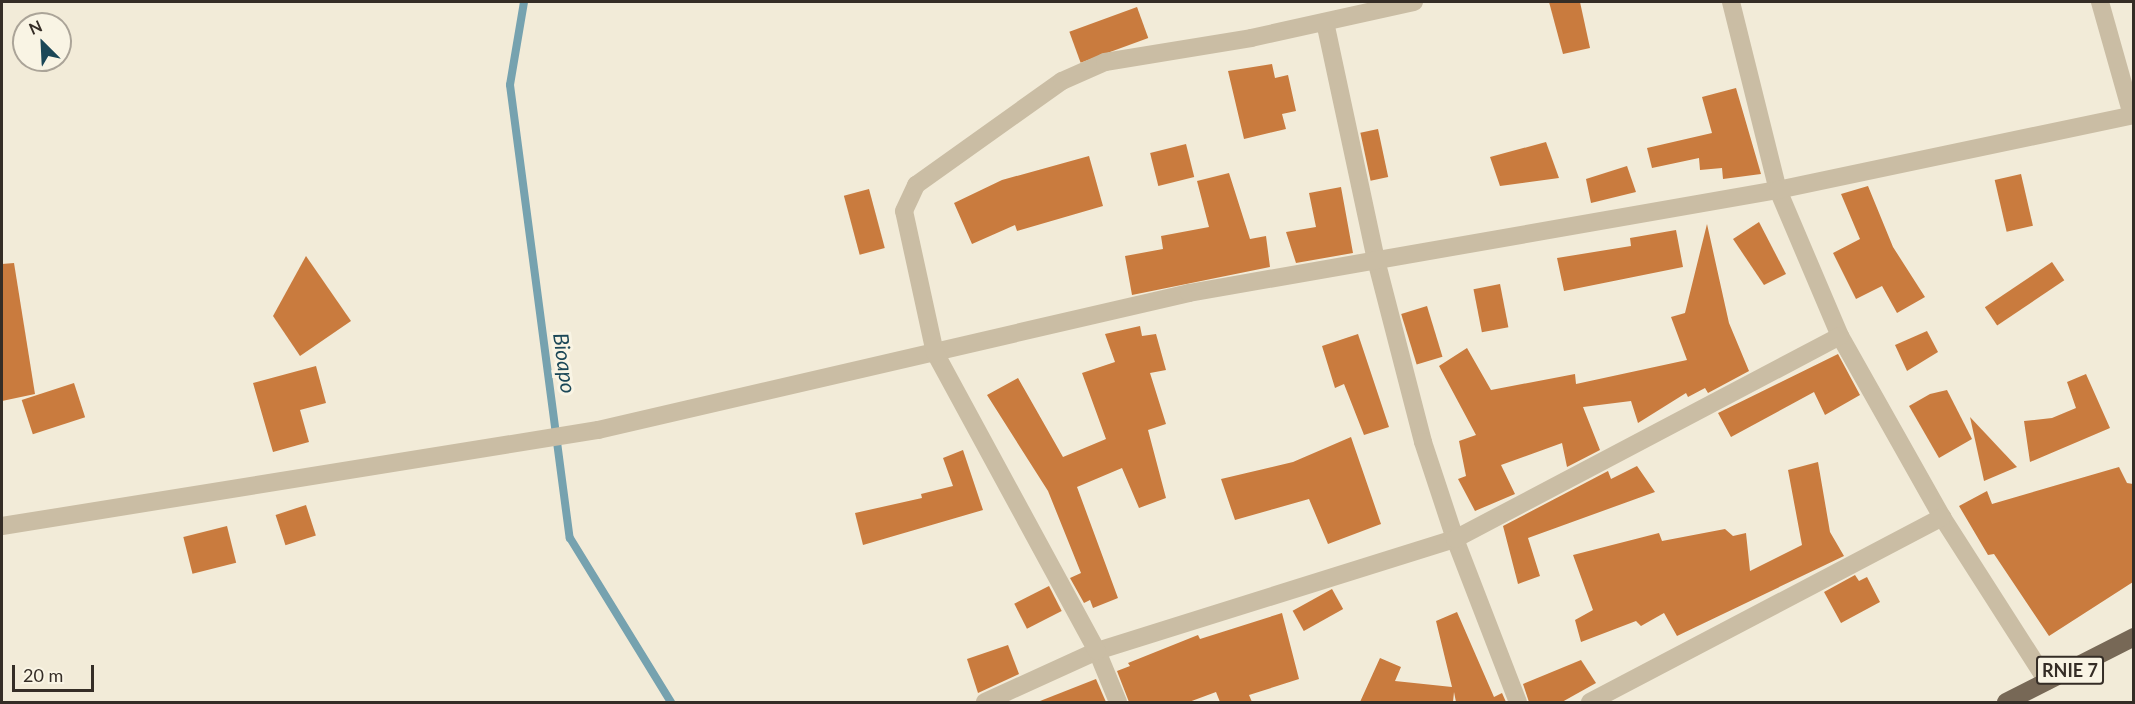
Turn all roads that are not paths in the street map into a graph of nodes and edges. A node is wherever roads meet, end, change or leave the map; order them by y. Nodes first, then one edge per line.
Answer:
1 (1414, 2) edge
2 (1731, 2) edge
3 (2100, 2) edge
4 (1325, 22) junction
5 (2133, 115) edge
6 (1778, 190) junction
7 (1376, 260) junction
8 (1840, 336) junction
9 (935, 353) junction
10 (1942, 517) junction
11 (2, 526) edge
12 (1455, 539) junction
13 (2133, 637) edge
14 (1096, 651) junction
15 (2047, 681) junction
16 (985, 702) edge
17 (1118, 702) edge
18 (1518, 702) edge
19 (1590, 702) edge
20 (2006, 702) edge

1 - 4 street
2 - 6 street
3 - 5 street
4 - 7 street
4 - 9 street
5 - 6 street
6 - 7 street
6 - 8 street
7 - 9 street
7 - 12 street
8 - 10 street
8 - 12 street
9 - 11 street
9 - 14 street
10 - 15 street
10 - 19 street
12 - 14 street
12 - 18 street
13 - 15 main road, RNIE 7 / RNIE 7
14 - 16 street
14 - 17 street
15 - 20 main road, RNIE 7 / RNIE 7

